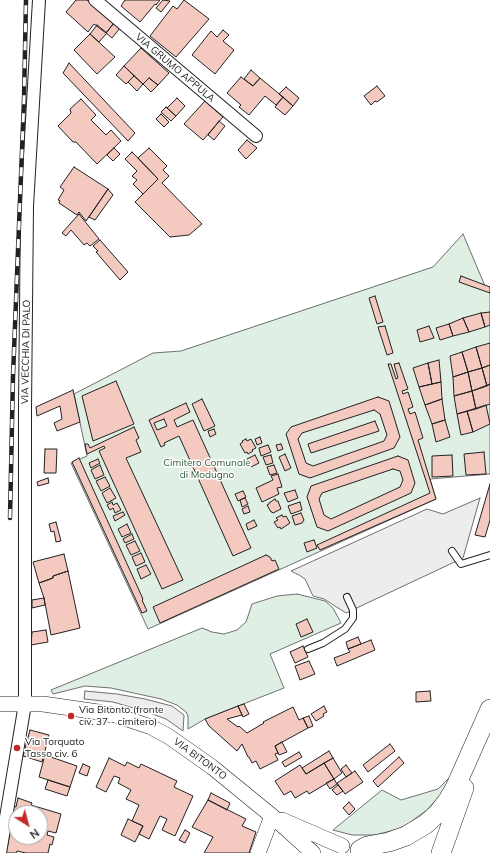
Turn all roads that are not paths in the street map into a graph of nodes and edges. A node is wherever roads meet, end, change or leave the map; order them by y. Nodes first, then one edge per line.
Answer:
1 (39, 0) edge
2 (94, 0) edge
3 (256, 136) dead end
4 (452, 551) dead end
5 (490, 554) edge
6 (347, 597) dead end
7 (308, 649) dead end
8 (0, 704) edge
9 (26, 704) junction
10 (490, 709) edge
11 (490, 715) edge
12 (272, 816) junction
13 (337, 849) edge
14 (361, 852) edge
15 (0, 853) edge
16 (258, 853) edge
17 (313, 853) edge
18 (441, 853) edge

1 - 9 street, VIA VECCHIA DI PALO
2 - 3 street, VIA GRUMO APPULA
4 - 5 lane
6 - 7 lane
8 - 9 street, VIA BITONTO
9 - 12 street, VIA BITONTO
9 - 15 street, VIA VECCHIA DI PALO
10 - 14 main road
11 - 18 main road
12 - 13 street, VIA BITONTO
12 - 16 street
12 - 17 street, VIA BITONTO
13 - 14 street, VIA BITONTO

